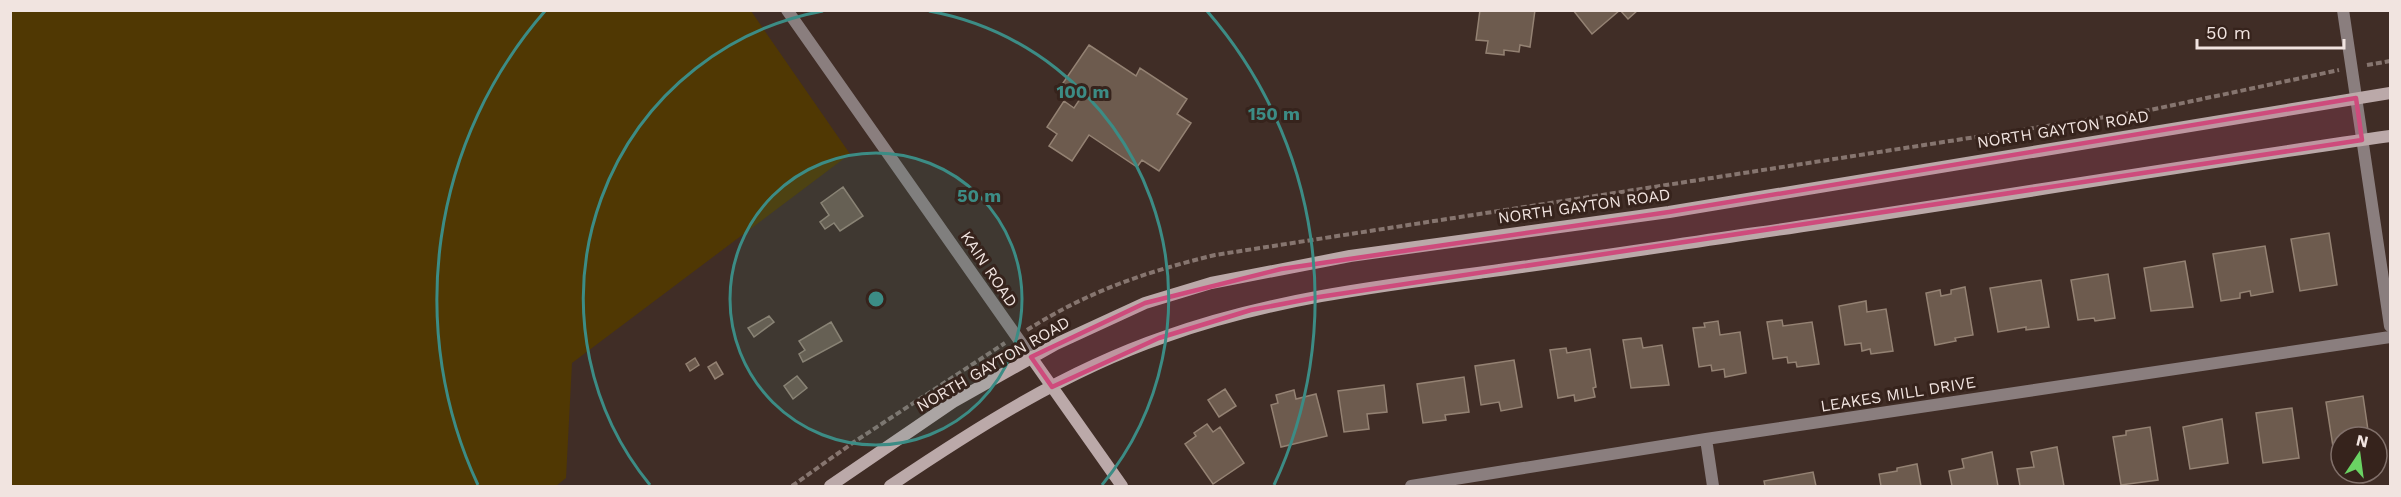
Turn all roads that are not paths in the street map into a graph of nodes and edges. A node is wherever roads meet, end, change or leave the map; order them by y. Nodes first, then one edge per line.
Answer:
1 (787, 10) edge
2 (2343, 10) edge
3 (2391, 93) edge
4 (2356, 98) junction
5 (2391, 136) edge
6 (2362, 140) junction
7 (2391, 326) edge
8 (2391, 337) edge
9 (1031, 357) junction
10 (1052, 387) junction
11 (1706, 439) junction
12 (830, 486) edge
13 (890, 486) edge
14 (1122, 486) edge
15 (1412, 486) edge
16 (1713, 486) edge

1 - 9 street, KAIN ROAD
2 - 4 street
3 - 4 main road, NORTH GAYTON ROAD
4 - 6 street
4 - 9 main road, NORTH GAYTON ROAD
5 - 6 main road
6 - 7 street
6 - 10 main road
8 - 11 street, LEAKES MILL DRIVE
9 - 10 main road, KAIN ROAD
9 - 12 main road, NORTH GAYTON ROAD
10 - 13 main road
10 - 14 main road, KAIN ROAD
11 - 15 street, LEAKES MILL DRIVE
11 - 16 street

